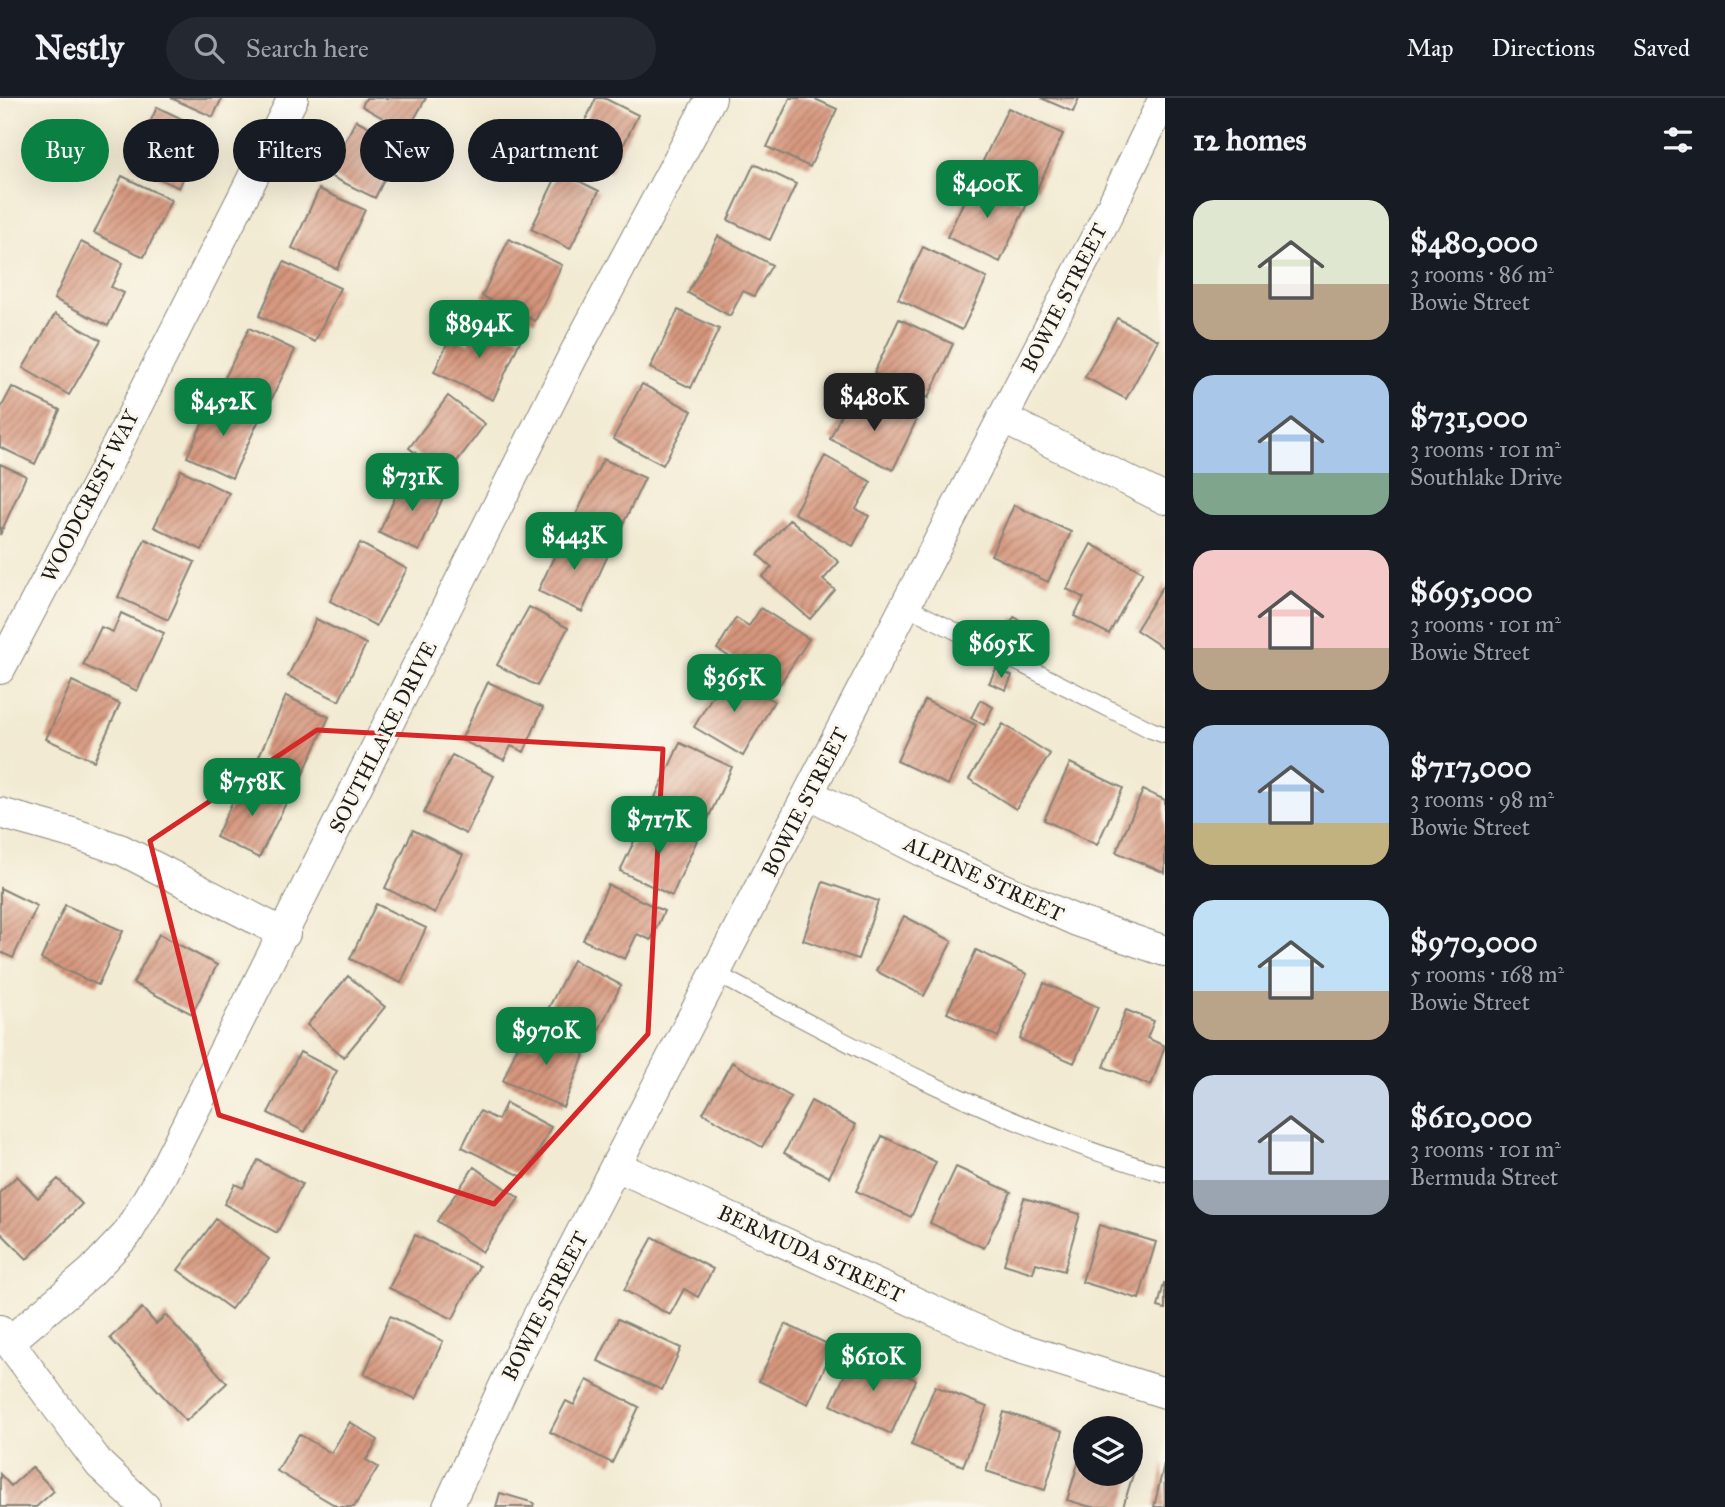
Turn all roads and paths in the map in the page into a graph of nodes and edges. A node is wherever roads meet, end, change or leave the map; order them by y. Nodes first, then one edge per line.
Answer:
1 (293, 98) edge
2 (711, 98) edge
3 (1164, 98) edge
4 (1002, 418) junction
5 (1165, 499) edge
6 (906, 606) junction
7 (0, 669) edge
8 (1165, 735) edge
9 (809, 794) junction
10 (0, 813) edge
11 (285, 934) junction
12 (1165, 951) edge
13 (717, 974) junction
14 (616, 1166) junction
15 (1165, 1174) edge
16 (5, 1335) edge
17 (1165, 1392) edge
18 (145, 1507) edge
19 (448, 1507) edge

1 - 7 street, WOODCREST WAY
2 - 11 street, SOUTHLAKE DRIVE
3 - 4 street, BOWIE STREET
4 - 5 street
4 - 6 street, BOWIE STREET
6 - 8 lane
6 - 9 street, BOWIE STREET
9 - 12 street, ALPINE STREET
9 - 13 street, BOWIE STREET
10 - 11 street
11 - 16 street, SOUTHLAKE DRIVE
13 - 14 street, BOWIE STREET
13 - 15 lane
14 - 17 street, BERMUDA STREET
14 - 19 street, BOWIE STREET
16 - 18 street

